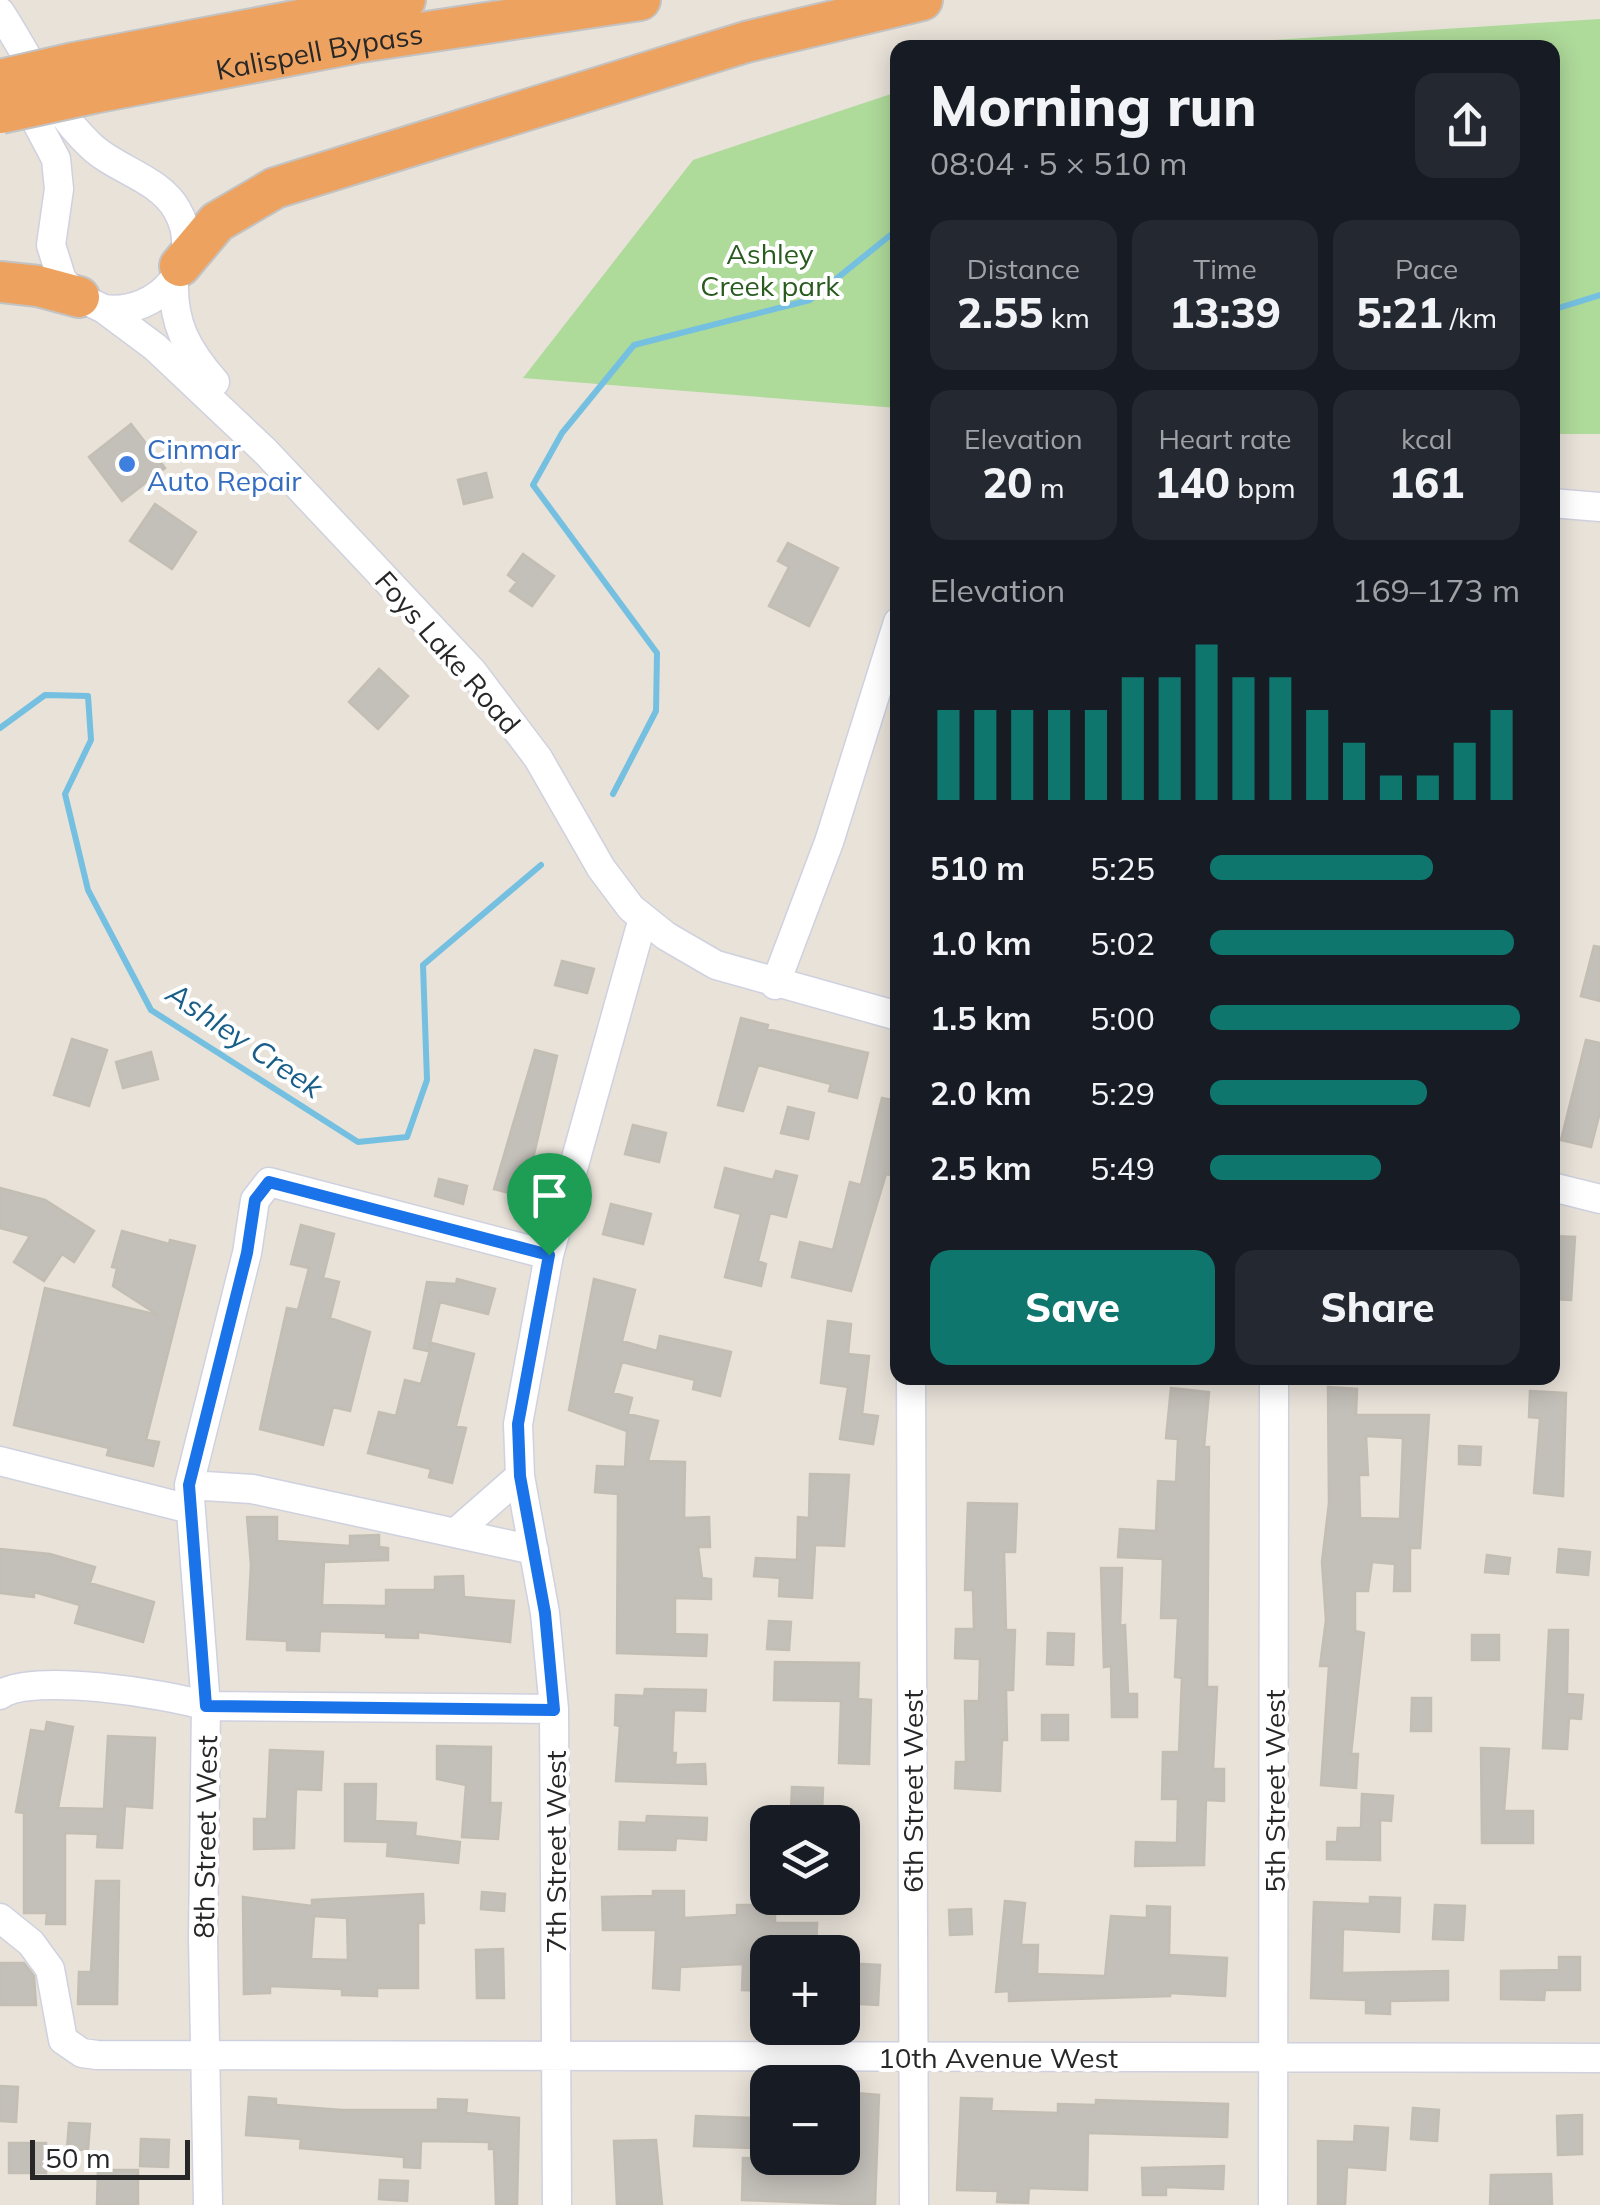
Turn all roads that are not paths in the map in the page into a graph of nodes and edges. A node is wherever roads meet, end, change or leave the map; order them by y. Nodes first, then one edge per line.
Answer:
1 (405, 0) edge
2 (640, 0) edge
3 (922, 0) edge
4 (0, 12) edge
5 (0, 60) edge
6 (84, 78) junction
7 (0, 80) edge
8 (0, 113) edge
9 (177, 272) junction
10 (0, 282) edge
11 (91, 303) junction
12 (266, 452) junction
13 (1560, 504) edge
14 (1600, 507) edge
15 (890, 648) edge
16 (642, 918) junction
17 (775, 985) junction
18 (890, 1014) edge
19 (1560, 1189) edge
20 (1600, 1200) edge
21 (549, 1255) junction
22 (911, 1385) edge
23 (1274, 1385) edge
24 (0, 1461) edge
25 (520, 1476) junction
26 (190, 1497) junction
27 (456, 1533) junction
28 (534, 1550) junction
29 (0, 1695) edge
30 (206, 1706) junction
31 (554, 1710) junction
32 (0, 1918) edge
33 (556, 2055) junction
34 (206, 2056) junction
35 (914, 2057) junction
36 (1273, 2057) junction
37 (1600, 2058) edge
38 (208, 2205) edge
39 (556, 2205) edge
40 (914, 2205) edge
41 (1273, 2205) edge

1 - 6 highway, Kalispell Bypass
2 - 6 highway, Kalispell Bypass
3 - 9 highway
4 - 9 street, Foys Lake Road
5 - 11 street, Foys Lake Road
6 - 7 highway, Kalispell Bypass, bridge
6 - 8 highway, Kalispell Bypass, bridge
9 - 11 street
9 - 12 street, Foys Lake Road
10 - 11 highway
11 - 12 street, Foys Lake Road
12 - 16 street, Foys Lake Road
13 - 14 street
15 - 17 street
16 - 17 street, Foys Lake Road
16 - 21 street, 7th Street West
17 - 18 street, Foys Lake Road
19 - 20 street
21 - 25 street, 7th Street West
21 - 26 street, 8th Street West
22 - 35 street, 6th Street West
23 - 36 street, 5th Street West
24 - 26 street
25 - 27 street
25 - 28 street, 7th Street West
26 - 27 street
26 - 30 street, 8th Street West
27 - 28 street
28 - 31 street, 7th Street West
29 - 30 street
30 - 31 street
30 - 34 street, 8th Street West
31 - 33 street, 7th Street West
32 - 34 street, 10th Avenue West
33 - 34 street, 10th Avenue West
33 - 35 street, 10th Avenue West
33 - 39 street, 7th Street West
34 - 38 street, 8th Street West
35 - 36 street, 10th Avenue West
35 - 40 street, 6th Street West
36 - 37 street, 10th Avenue West
36 - 41 street, 5th Street West

